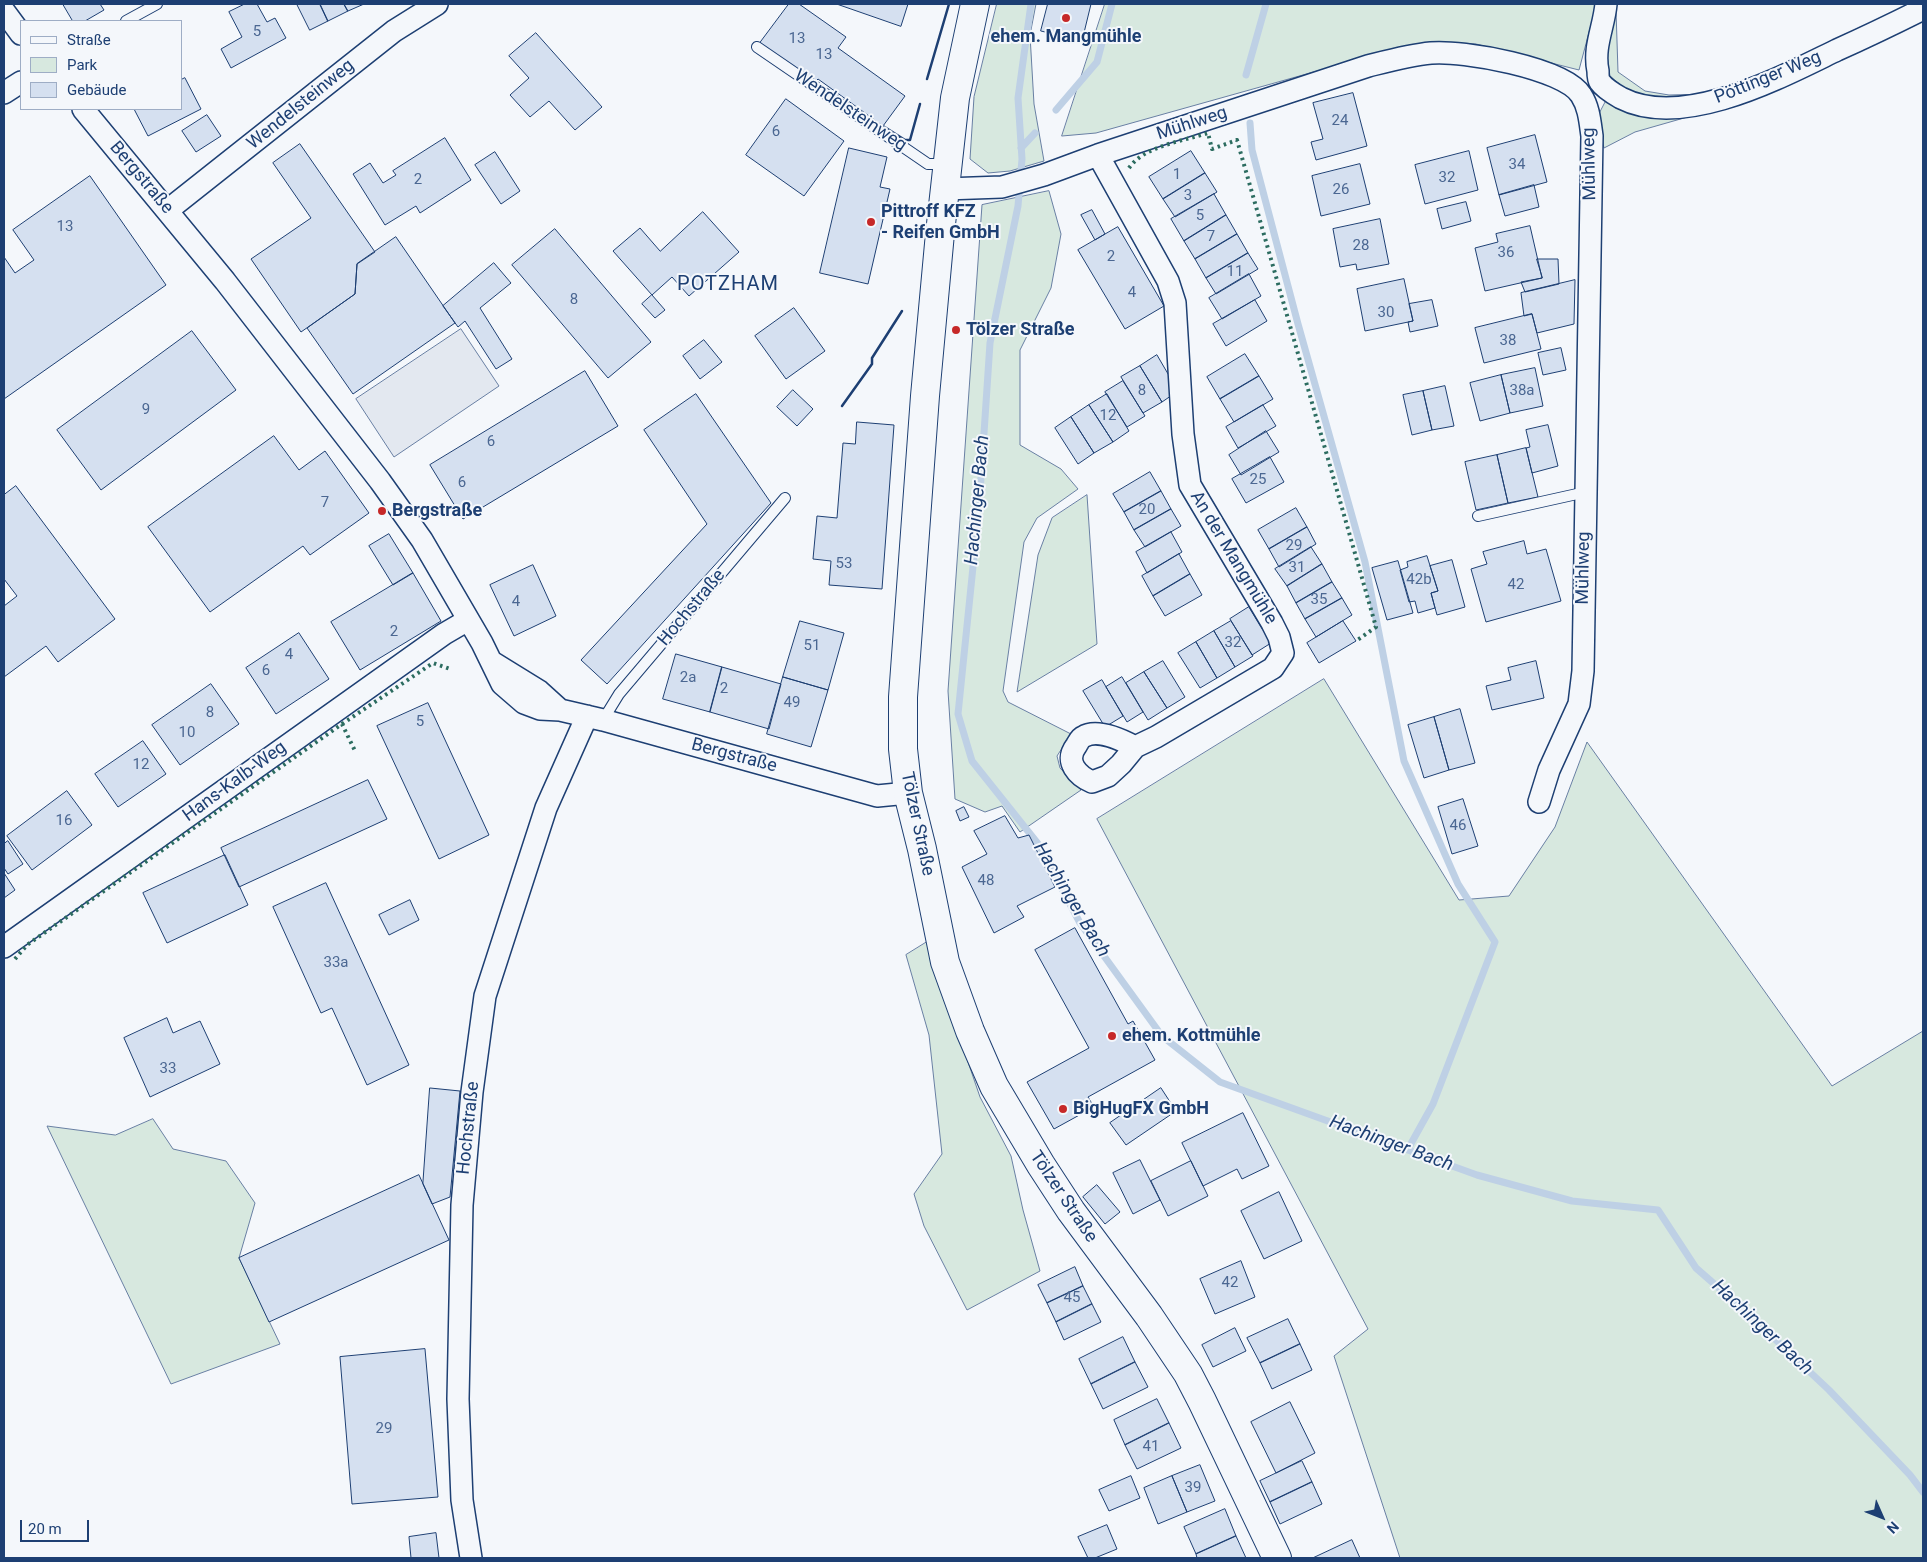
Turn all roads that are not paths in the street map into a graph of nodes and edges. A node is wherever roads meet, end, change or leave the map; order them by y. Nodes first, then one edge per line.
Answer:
1 (157, 4) edge
2 (437, 4) edge
3 (975, 4) edge
4 (1606, 4) edge
5 (1923, 9) edge
6 (4, 12) edge
7 (128, 20) edge
8 (20, 33) edge
9 (757, 47) dead end
10 (20, 83) edge
11 (1590, 88) junction
12 (4, 93) edge
13 (84, 110) edge
14 (1098, 155) junction
15 (946, 177) junction
16 (168, 210) junction
17 (1586, 492) junction
18 (785, 498) dead end
19 (1478, 516) dead end
20 (468, 620) junction
21 (595, 718) junction
22 (1135, 747) dead end
23 (908, 793) junction
24 (1539, 802) dead end
25 (4, 947) edge
26 (471, 1558) edge
27 (1277, 1558) edge

1 - 7 lane
2 - 16 street, Wendelsteinweg
3 - 15 main road, Tölzer Straße
4 - 11 street
5 - 11 street, Pöttinger Weg
6 - 8 street
9 - 15 lane, Wendelsteinweg
10 - 12 street
11 - 14 street, Mühlweg
11 - 17 street, Mühlweg
13 - 16 street, Bergstraße
14 - 15 street, Mühlweg
14 - 22 street, An der Mangmühle
15 - 23 main road, Tölzer Straße
16 - 20 street, Bergstraße
17 - 19 lane
17 - 24 street, Mühlweg
18 - 21 lane, Hochstraße
20 - 21 street, Bergstraße
20 - 25 street, Hans-Kalb-Weg
21 - 23 street, Bergstraße
21 - 26 street, Hochstraße
23 - 27 main road, Tölzer Straße

